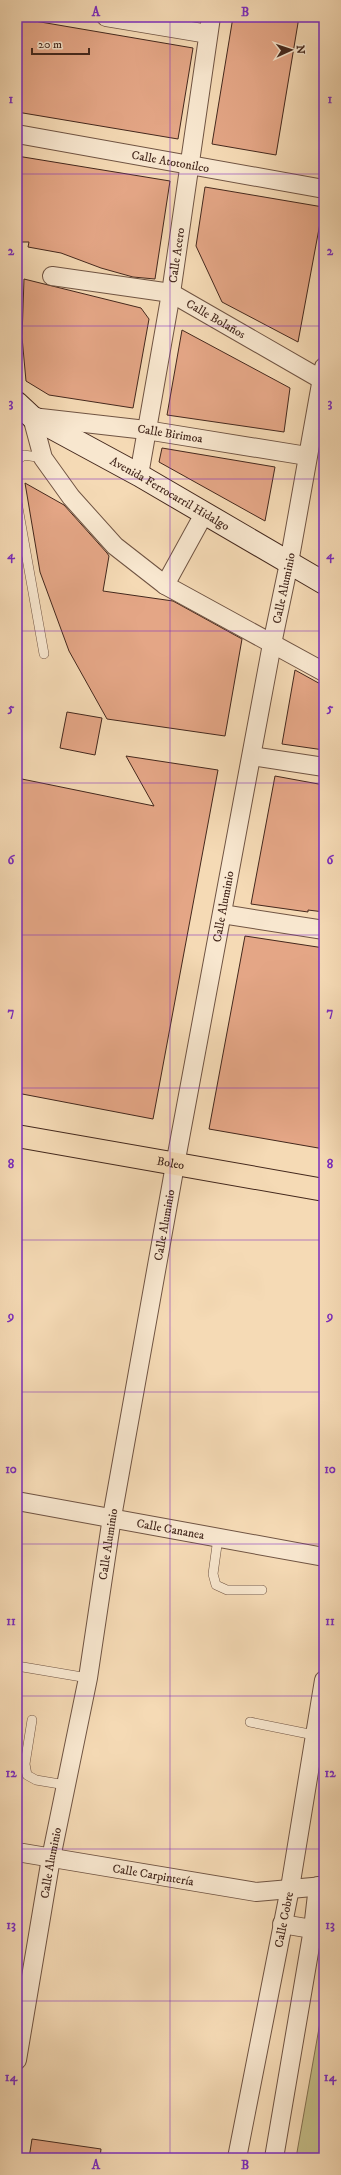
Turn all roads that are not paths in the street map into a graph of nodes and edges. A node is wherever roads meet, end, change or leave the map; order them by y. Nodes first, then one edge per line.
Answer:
1 (106, 17) edge
2 (210, 26) edge
3 (17, 134) edge
4 (190, 165) junction
5 (324, 188) edge
6 (52, 276) dead end
7 (170, 293) junction
8 (323, 376) edge
9 (25, 410) edge
10 (146, 430) junction
11 (307, 456) junction
12 (43, 458) junction
13 (17, 460) edge
14 (139, 475) junction
15 (17, 502) edge
16 (204, 514) junction
17 (19, 519) edge
18 (289, 563) junction
19 (324, 583) edge
20 (166, 585) junction
21 (272, 644) junction
22 (44, 654) dead end
23 (324, 672) edge
24 (252, 756) junction
25 (324, 767) edge
26 (222, 914) junction
27 (324, 930) edge
28 (17, 1136) edge
29 (175, 1165) junction
30 (324, 1190) edge
31 (17, 1501) edge
32 (112, 1518) junction
33 (218, 1538) junction
34 (324, 1557) edge
35 (262, 1590) dead end
36 (17, 1666) edge
37 (88, 1678) junction
38 (324, 1680) edge
39 (32, 1720) dead end
40 (250, 1722) dead end
41 (314, 1735) junction
42 (66, 1785) junction
43 (17, 1852) edge
44 (51, 1858) junction
45 (321, 1886) edge
46 (290, 1888) junction
47 (282, 1924) junction
48 (319, 1930) edge
49 (17, 2060) edge
50 (237, 2158) edge
51 (274, 2158) edge

1 - 2 street, Calle Acero
2 - 4 street, Calle Acero
3 - 4 street, Calle Atotonilco
4 - 5 street, Calle Atotonilco
4 - 7 street, Calle Acero
6 - 7 street, Calle Bolaños
7 - 8 street, Calle Bolaños
7 - 10 street, Calle Acero
8 - 11 street, Calle Aluminio
9 - 10 street, Calle Birimoa
9 - 12 street
9 - 14 main road, Avenida Ferrocarril Hidalgo
10 - 11 street, Calle Birimoa
10 - 14 street, Calle Acero
11 - 18 street, Calle Aluminio
12 - 13 lane
12 - 20 street
14 - 16 main road, Avenida Ferrocarril Hidalgo
15 - 17 lane
16 - 18 main road, Avenida Ferrocarril Hidalgo
16 - 20 street
17 - 22 lane
18 - 19 main road, Avenida Ferrocarril Hidalgo
18 - 21 street, Calle Aluminio
20 - 21 street
21 - 23 street
21 - 24 street, Calle Aluminio
24 - 25 street
24 - 26 street, Calle Aluminio
26 - 27 street
26 - 29 street, Calle Aluminio
28 - 29 main road, Boleo
29 - 30 main road, Boleo
29 - 32 street, Calle Aluminio
31 - 32 street, Calle Cananea
32 - 33 street, Calle Cananea
32 - 37 street, Calle Aluminio
33 - 34 street, Calle Cananea
33 - 35 lane
36 - 37 lane
37 - 42 street, Calle Aluminio
38 - 41 street, Calle Cobre
39 - 42 lane
40 - 41 lane
41 - 46 street, Calle Cobre
42 - 44 street, Calle Aluminio
43 - 44 street, Calle Carpintería
44 - 46 street, Calle Carpintería
44 - 49 street, Calle Aluminio
45 - 46 street, Calle Carpintería
45 - 48 street
46 - 47 street, Calle Cobre
47 - 48 street
47 - 50 street, Calle Cobre
48 - 51 street

